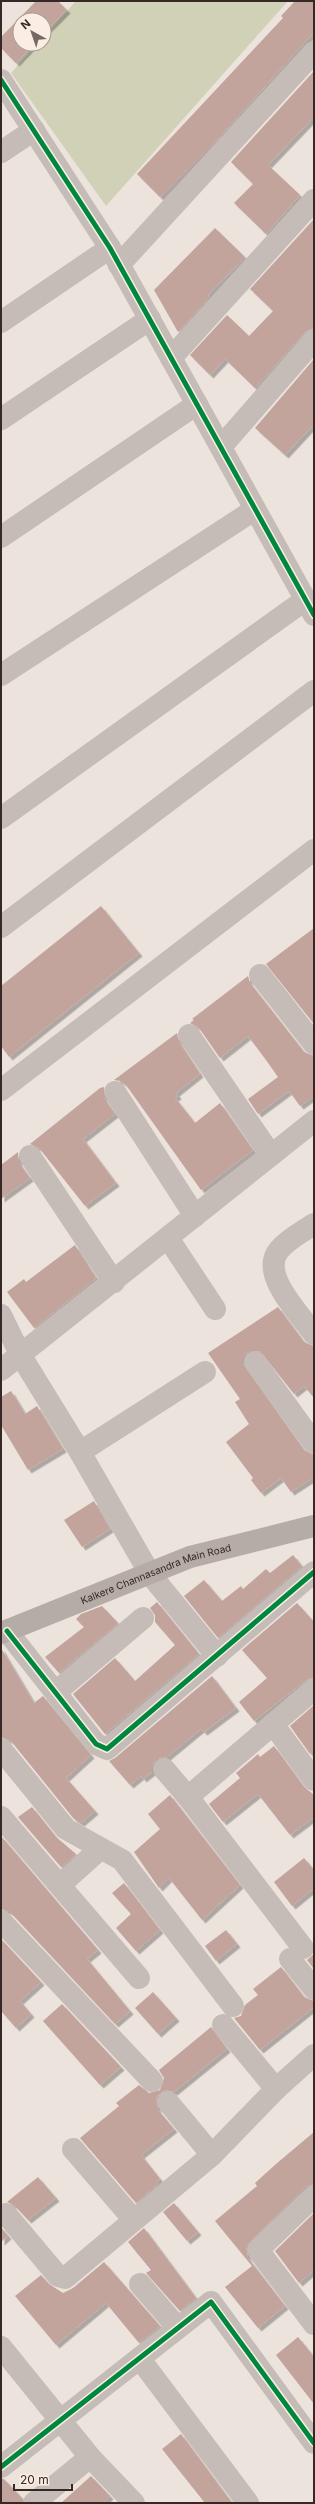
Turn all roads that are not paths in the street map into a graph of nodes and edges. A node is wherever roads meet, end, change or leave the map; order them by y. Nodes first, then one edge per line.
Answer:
1 (314, 52) edge
2 (1, 80) edge
3 (34, 130) junction
4 (1, 152) edge
5 (314, 200) edge
6 (114, 256) junction
7 (150, 320) junction
8 (1, 322) edge
9 (314, 340) edge
10 (171, 358) junction
11 (197, 404) junction
12 (1, 419) edge
13 (220, 447) junction
14 (254, 510) junction
15 (1, 537) edge
16 (310, 608) edge
17 (1, 675) edge
18 (314, 691) edge
19 (1, 818) edge
20 (314, 850) edge
21 (1, 928) edge
22 (260, 975) dead end
23 (188, 1035) dead end
24 (314, 1044) edge
25 (1, 1090) edge
26 (115, 1092) dead end
27 (314, 1121) edge
28 (271, 1155) junction
29 (30, 1156) dead end
30 (195, 1216) junction
31 (314, 1224) edge
32 (168, 1238) junction
33 (114, 1282) junction
34 (215, 1309) dead end
35 (1, 1315) edge
36 (314, 1334) edge
37 (21, 1356) junction
38 (255, 1362) dead end
39 (1, 1370) edge
40 (205, 1372) dead end
41 (314, 1444) edge
42 (80, 1452) junction
43 (314, 1526) edge
44 (314, 1572) edge
45 (150, 1574) junction
46 (143, 1618) dead end
47 (4, 1632) edge
48 (217, 1656) junction
49 (314, 1689) edge
50 (56, 1692) junction
51 (273, 1724) junction
52 (1, 1749) edge
53 (164, 1769) dead end
54 (314, 1780) edge
55 (188, 1797) junction
56 (1, 1817) edge
57 (100, 1849) junction
58 (61, 1884) junction
59 (1, 1921) edge
60 (139, 1978) dead end
61 (314, 1989) edge
62 (234, 2006) dead end
63 (223, 2025) dead end
64 (314, 2055) edge
65 (152, 2081) dead end
66 (276, 2089) junction
67 (168, 2102) dead end
68 (73, 2149) dead end
69 (212, 2155) junction
70 (314, 2196) edge
71 (6, 2214) dead end
72 (134, 2220) junction
73 (140, 2284) dead end
74 (314, 2324) edge
75 (178, 2328) junction
76 (1, 2347) edge
77 (140, 2359) junction
78 (60, 2421) junction
79 (314, 2443) edge
80 (90, 2457) junction
81 (1, 2467) edge
82 (34, 2503) edge
83 (134, 2503) edge
84 (248, 2503) edge

1 - 6 street
2 - 3 street
3 - 4 street
3 - 6 street
5 - 10 street
6 - 7 street
6 - 8 street
7 - 10 street
7 - 12 street
9 - 13 street
10 - 11 street
11 - 13 street
11 - 15 street
13 - 14 street
14 - 16 street
14 - 17 street
16 - 19 street
18 - 21 street
20 - 25 street
22 - 24 street
23 - 28 street
26 - 30 street
27 - 28 street
28 - 30 street
29 - 33 street
30 - 32 street
31 - 36 street
32 - 33 street
32 - 34 street
33 - 37 street
35 - 37 street
37 - 39 street
37 - 42 street
38 - 41 street
40 - 42 street
42 - 45 street
43 - 45 main road, Kalkere Channasandra Main Road
44 - 48 street
45 - 47 main road, Kalkere Channasandra Main Road
45 - 48 street
46 - 50 street
47 - 50 street
48 - 50 street
49 - 51 street
51 - 54 street
51 - 55 street
52 - 57 street
53 - 55 street
55 - 61 street
56 - 58 street
57 - 58 street
57 - 62 street
58 - 60 street
59 - 65 street
63 - 66 street
64 - 66 street
66 - 69 street
67 - 69 street
68 - 72 street
69 - 72 street
70 - 74 street
71 - 72 street
73 - 75 street
75 - 77 street
75 - 79 street
76 - 78 street
77 - 78 street
77 - 84 street
78 - 80 street
78 - 81 street
80 - 82 street
80 - 83 street

